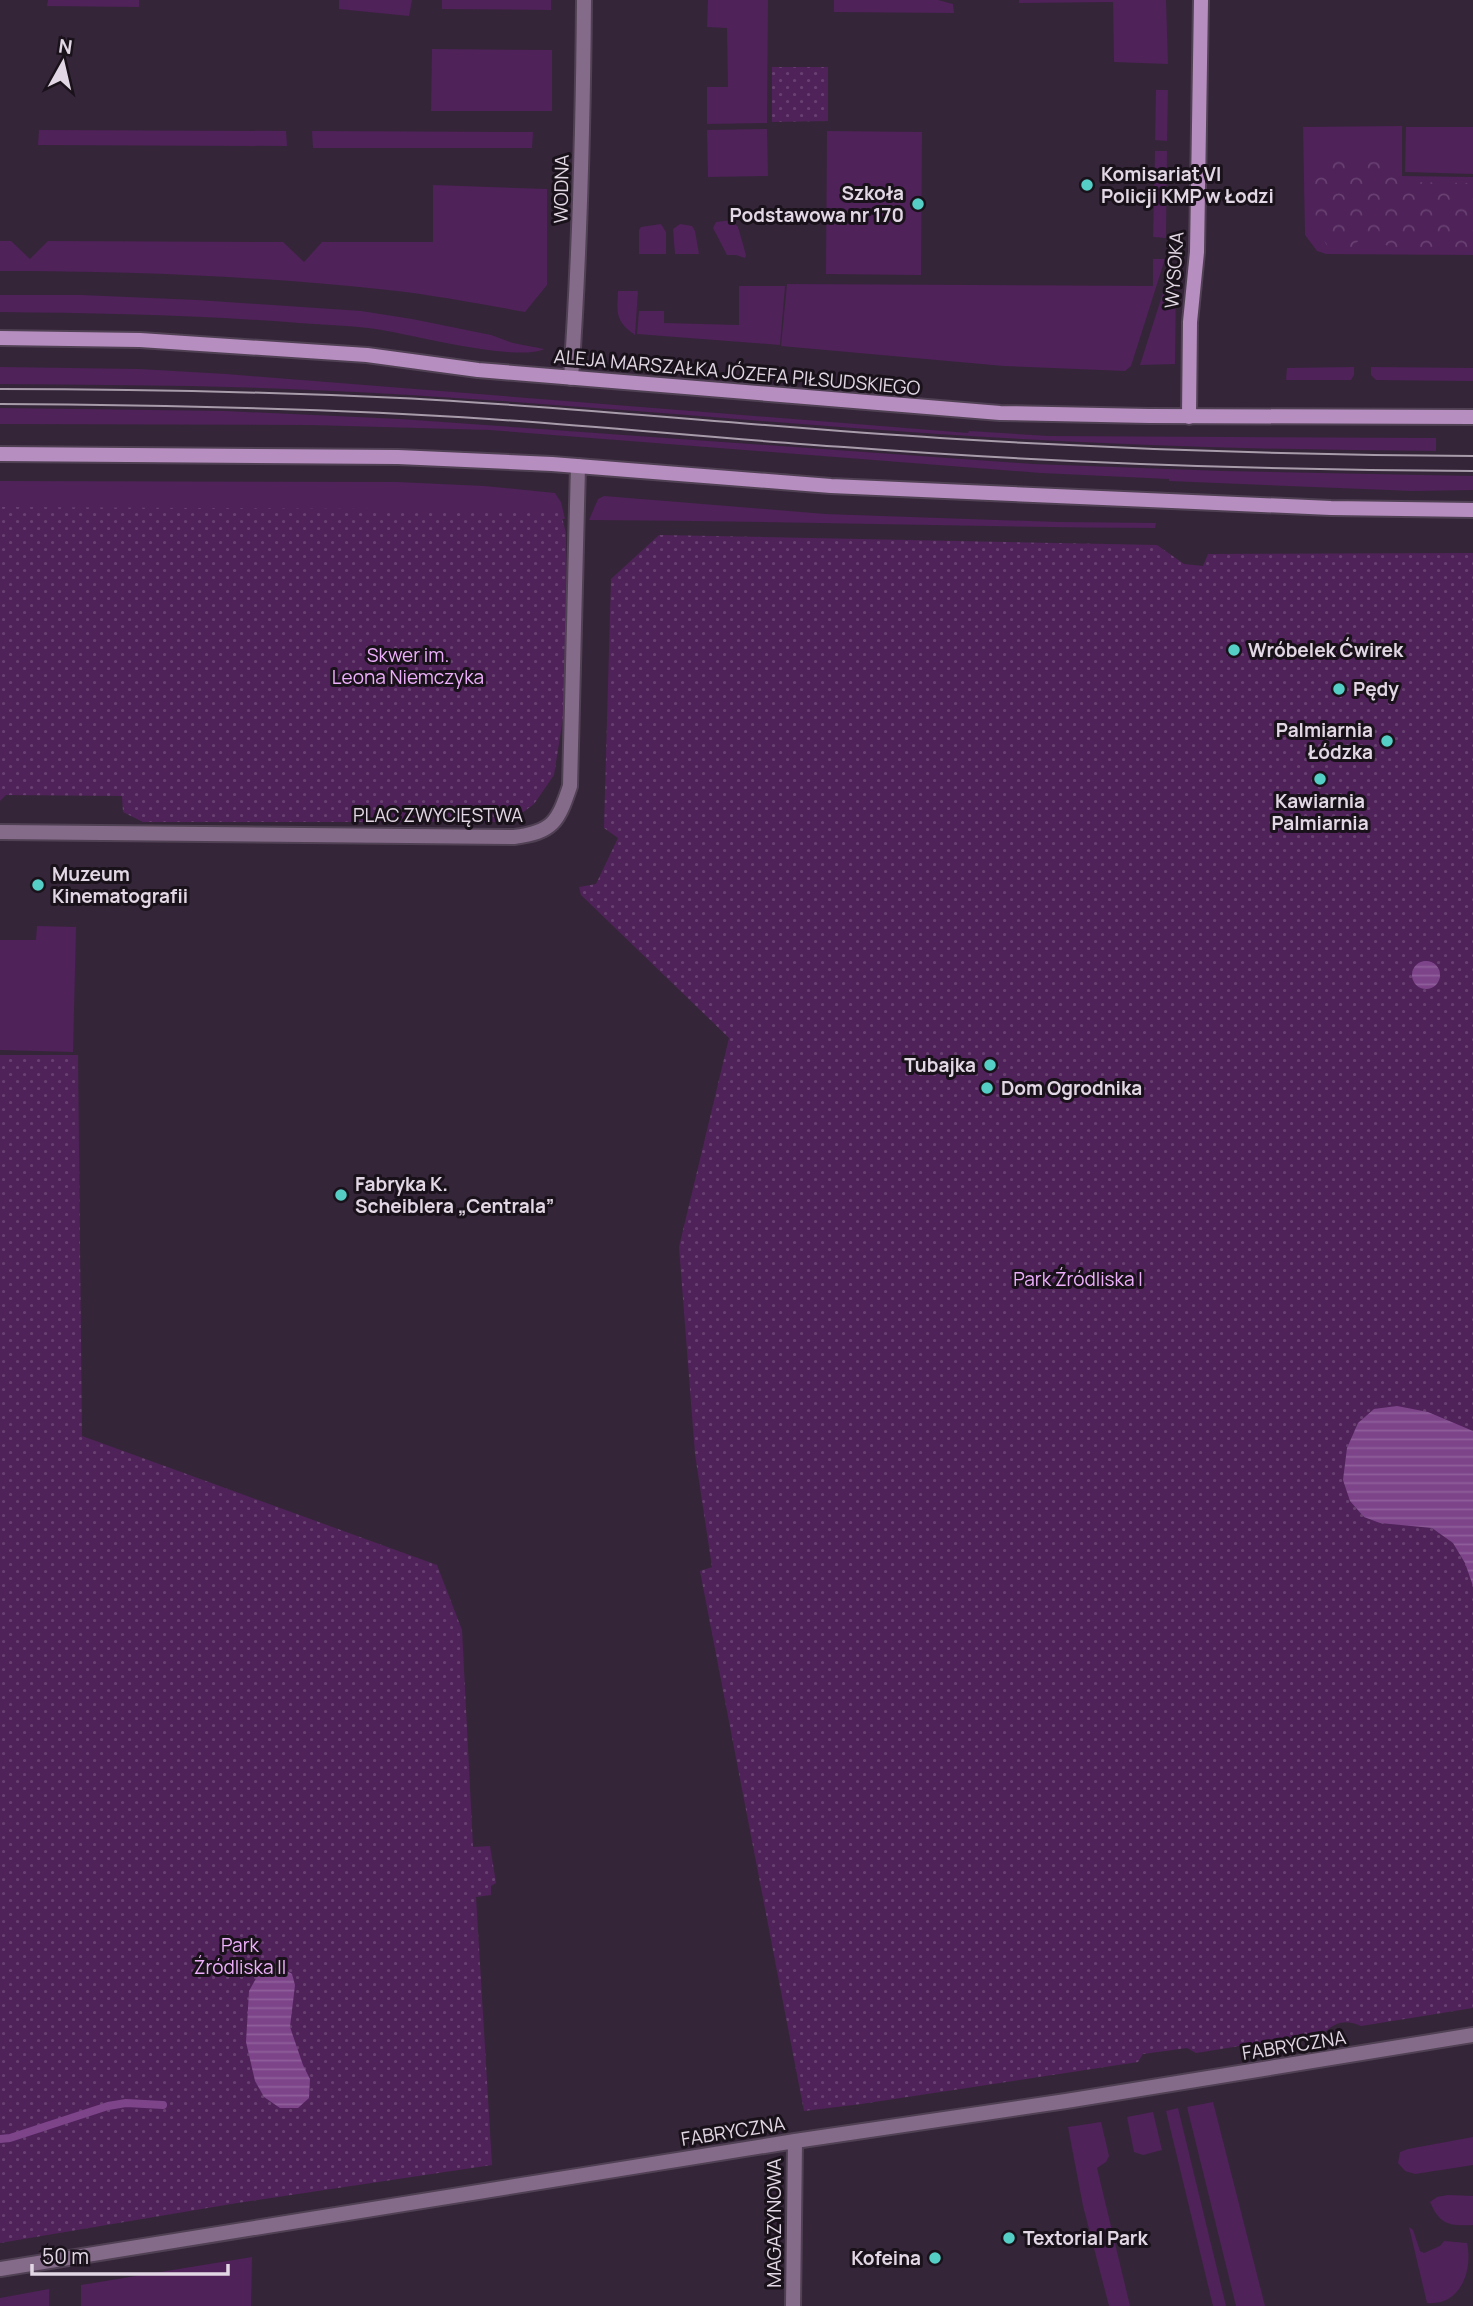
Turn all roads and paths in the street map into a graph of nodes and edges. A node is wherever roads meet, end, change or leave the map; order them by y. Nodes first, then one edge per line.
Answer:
1 (584, 0) edge
2 (1201, 0) edge
3 (0, 338) edge
4 (571, 378) junction
5 (1189, 417) junction
6 (1473, 417) edge
7 (0, 454) edge
8 (578, 466) junction
9 (1473, 510) edge
10 (0, 832) edge
11 (1473, 2035) edge
12 (794, 2141) junction
13 (0, 2269) edge
14 (793, 2306) edge

1 - 4 street, WODNA
2 - 5 main road, WYSOKA
3 - 4 main road, ALEJA MARSZAŁKA JÓZEFA PIŁSUDSKIEGO
4 - 5 main road, ALEJA MARSZAŁKA JÓZEFA PIŁSUDSKIEGO
5 - 6 main road, ALEJA MARSZAŁKA JÓZEFA PIŁSUDSKIEGO
7 - 8 main road
8 - 9 main road
8 - 10 street, PLAC ZWYCIĘSTWA
11 - 12 street, FABRYCZNA
12 - 13 street, FABRYCZNA
12 - 14 street, MAGAZYNOWA

